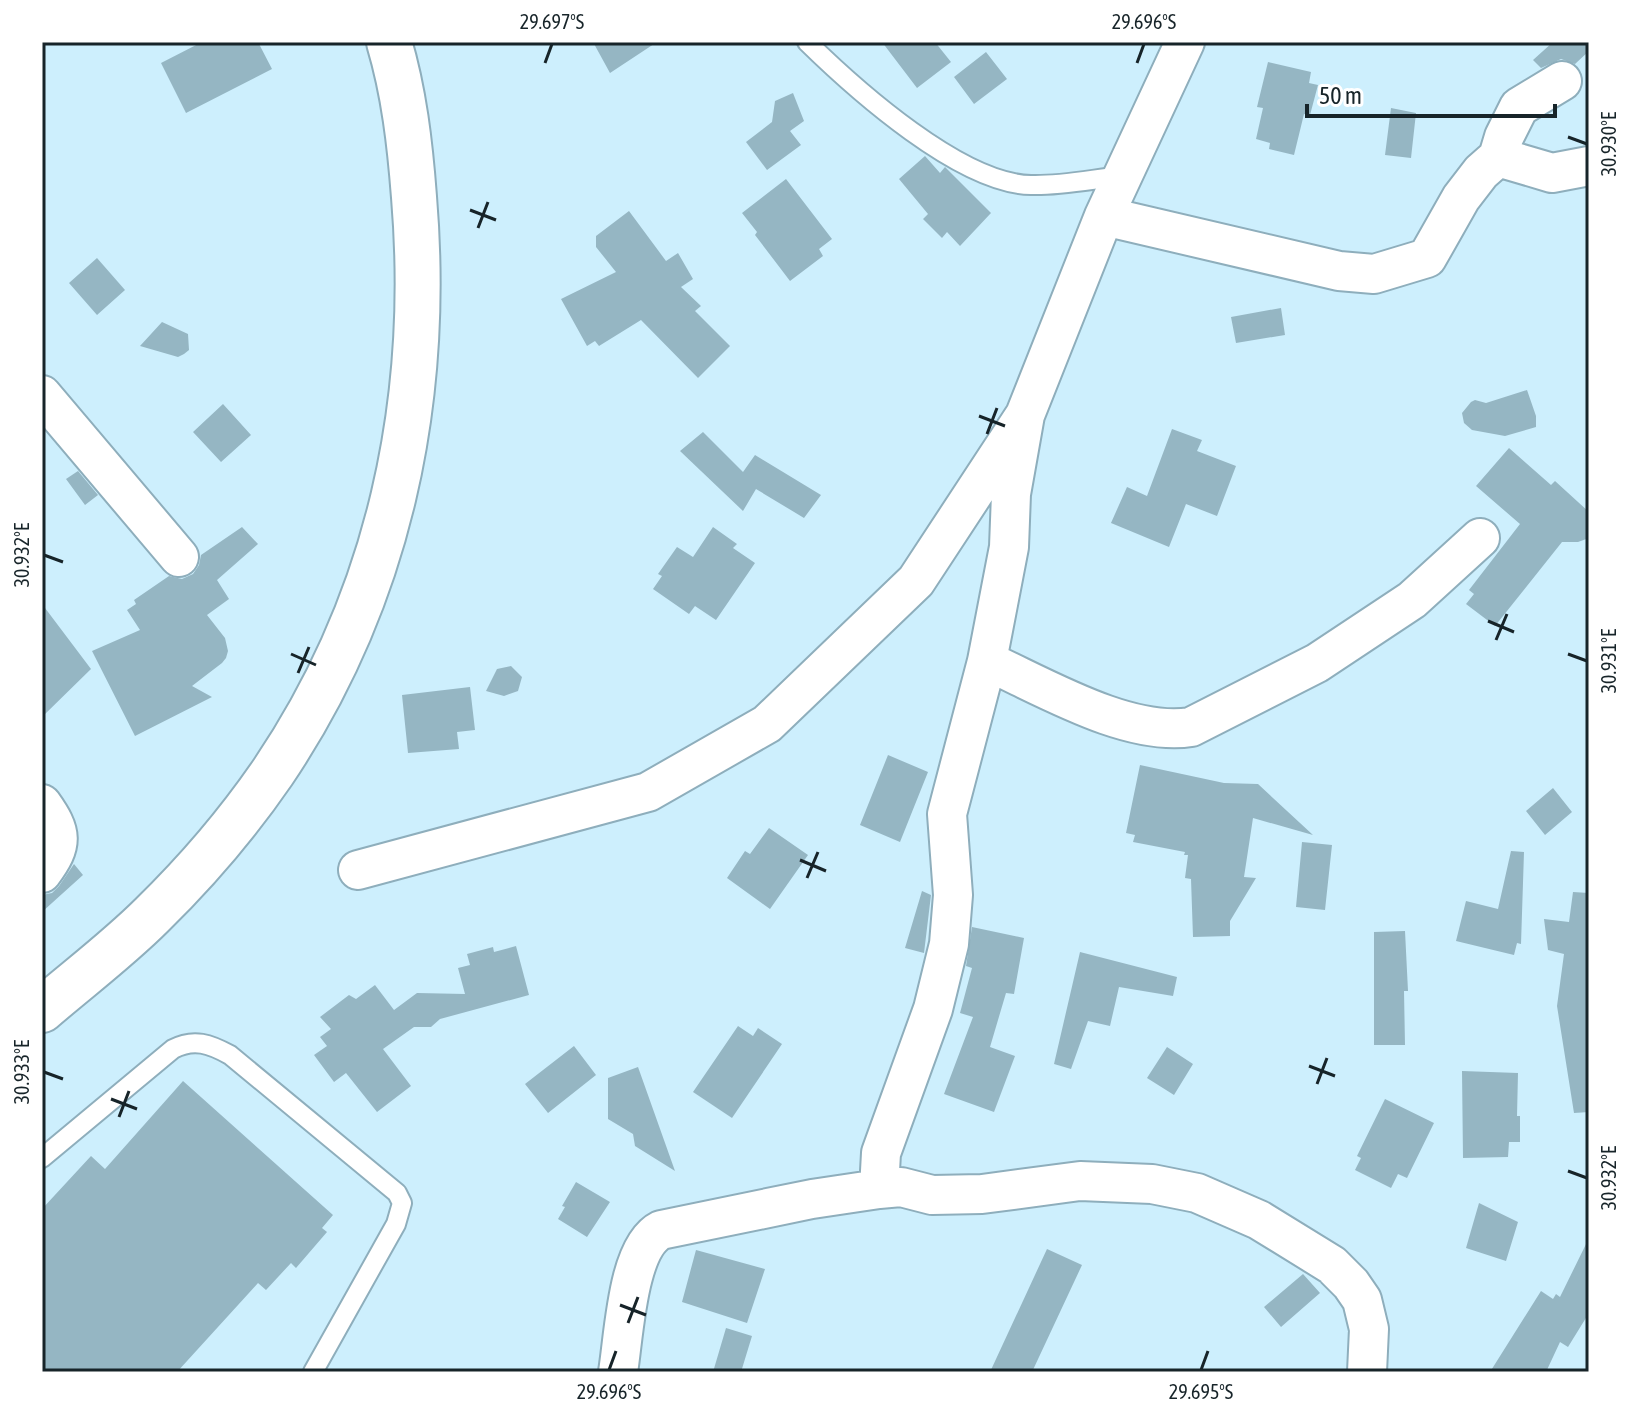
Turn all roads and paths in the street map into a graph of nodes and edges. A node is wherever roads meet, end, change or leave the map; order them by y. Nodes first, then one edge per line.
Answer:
1 (389, 42) edge
2 (807, 42) edge
3 (1185, 42) edge
4 (1562, 81) dead end
5 (1498, 157) junction
6 (1589, 166) edge
7 (1123, 176) junction
8 (1104, 216) junction
9 (42, 395) edge
10 (1025, 415) junction
11 (1480, 538) dead end
12 (179, 557) dead end
13 (987, 661) junction
14 (42, 804) edge
15 (358, 870) dead end
16 (42, 873) edge
17 (42, 1010) edge
18 (42, 1158) edge
19 (879, 1189) junction
20 (313, 1372) edge
21 (618, 1372) edge
22 (1367, 1372) edge

1 - 17 main road
2 - 7 lane
3 - 7 street
4 - 5 street
5 - 6 street
5 - 8 street
7 - 8 street
8 - 10 street
9 - 12 street
10 - 13 street
10 - 15 street
11 - 13 street
13 - 19 street
14 - 16 street
18 - 20 lane
19 - 21 street
19 - 22 street

